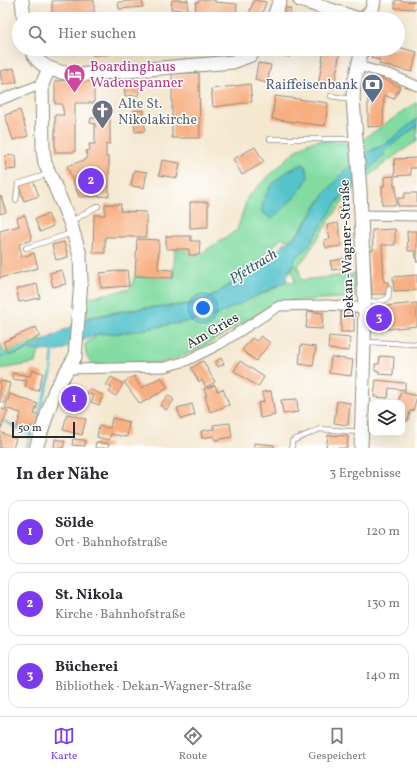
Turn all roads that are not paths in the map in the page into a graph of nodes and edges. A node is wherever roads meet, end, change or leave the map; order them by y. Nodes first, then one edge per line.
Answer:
1 (22, 0) edge
2 (280, 0) edge
3 (300, 0) edge
4 (374, 0) edge
5 (23, 12) edge
6 (276, 12) edge
7 (337, 12) edge
8 (370, 12) edge
9 (35, 56) edge
10 (248, 56) edge
11 (360, 56) edge
12 (358, 66) junction
13 (49, 69) junction
14 (42, 84) junction
15 (417, 86) edge
16 (331, 96) dead end
17 (353, 99) junction
18 (0, 100) edge
19 (270, 139) dead end
20 (356, 142) junction
21 (50, 174) junction
22 (16, 200) dead end
23 (98, 206) dead end
24 (361, 215) junction
25 (417, 216) edge
26 (72, 227) junction
27 (26, 248) dead end
28 (389, 289) dead end
29 (365, 305) junction
30 (364, 342) junction
31 (417, 344) edge
32 (69, 369) junction
33 (362, 432) junction
34 (36, 448) edge
35 (292, 448) edge
36 (361, 448) edge

1 - 5 street
2 - 6 street
3 - 7 street
4 - 8 street
9 - 13 street
10 - 13 street
11 - 12 street, Dekan-Wagner-Straße
12 - 15 street
12 - 17 street, Dekan-Wagner-Straße
13 - 14 street
14 - 18 street
14 - 21 street
16 - 17 lane
17 - 20 street, Dekan-Wagner-Straße
19 - 20 lane
20 - 24 street, Dekan-Wagner-Straße
21 - 22 lane
21 - 26 street
23 - 26 lane
24 - 25 street
24 - 29 street, Dekan-Wagner-Straße
26 - 27 lane
26 - 32 street
28 - 29 lane
29 - 30 street, Dekan-Wagner-Straße
29 - 32 street, Am Gries
30 - 31 lane
30 - 33 street, Dekan-Wagner-Straße
32 - 34 street
33 - 35 lane
33 - 36 street, Dekan-Wagner-Straße

